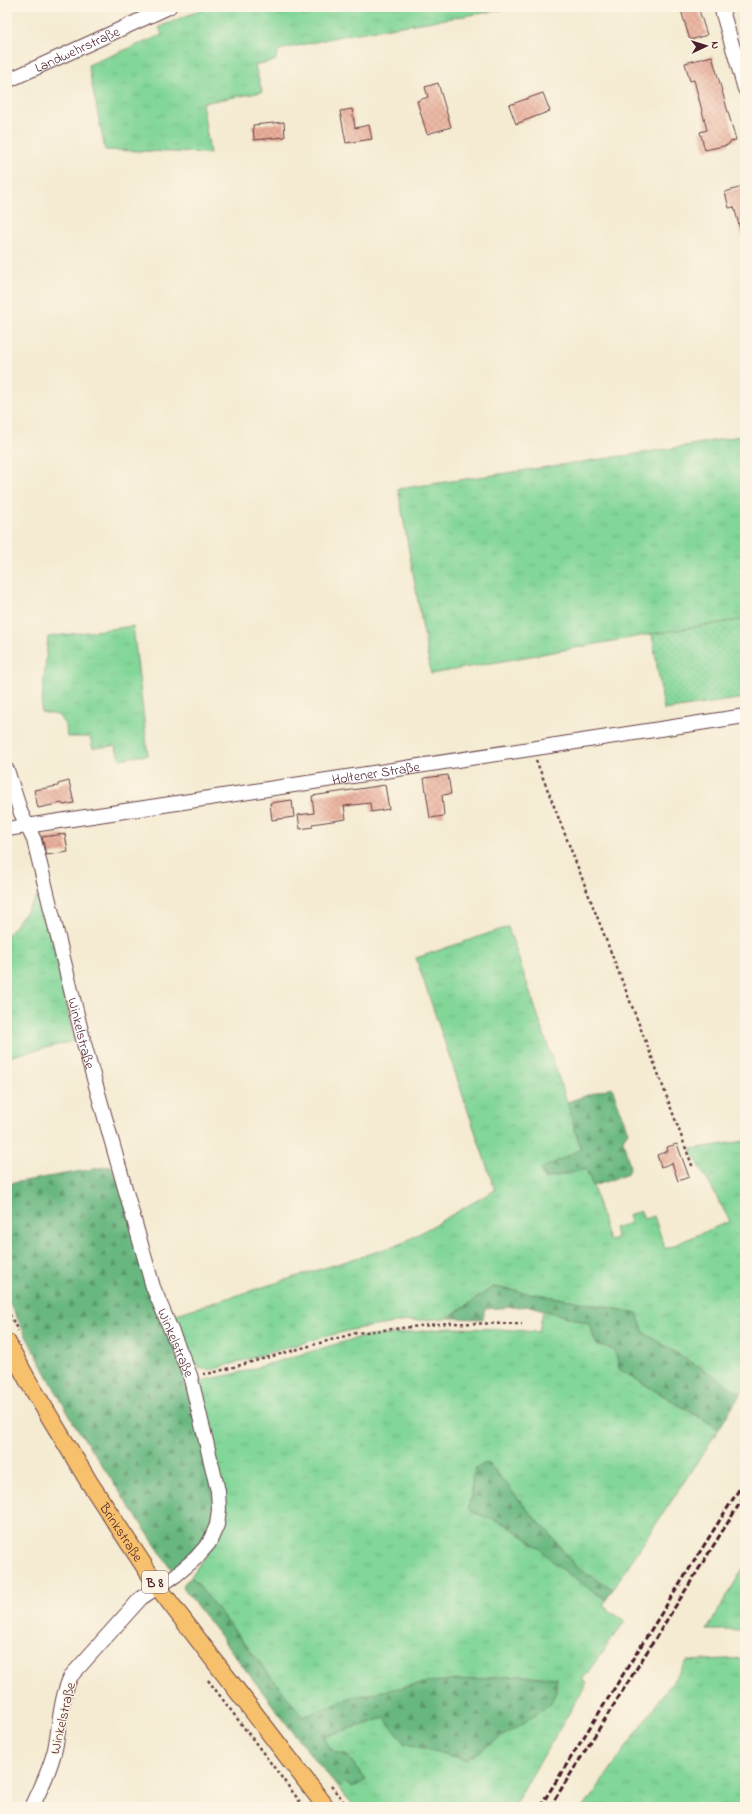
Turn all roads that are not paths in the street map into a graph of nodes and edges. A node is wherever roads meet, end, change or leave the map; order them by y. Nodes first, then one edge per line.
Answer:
1 (169, 7) edge
2 (721, 7) edge
3 (7, 81) edge
4 (745, 89) edge
5 (745, 716) edge
6 (7, 770) edge
7 (28, 826) junction
8 (7, 829) edge
9 (7, 1342) edge
10 (158, 1587) junction
11 (32, 1807) edge
12 (326, 1807) edge

1 - 3 street, Landwehrstraße
2 - 4 street
5 - 7 street, Holtener Straße
6 - 7 street, Winkelstraße
7 - 8 street, Holtener Straße
7 - 10 street, Winkelstraße
9 - 10 main road, Brinkstraße / B 8
10 - 11 street, Winkelstraße
10 - 12 main road, Brinkstraße / B 8

